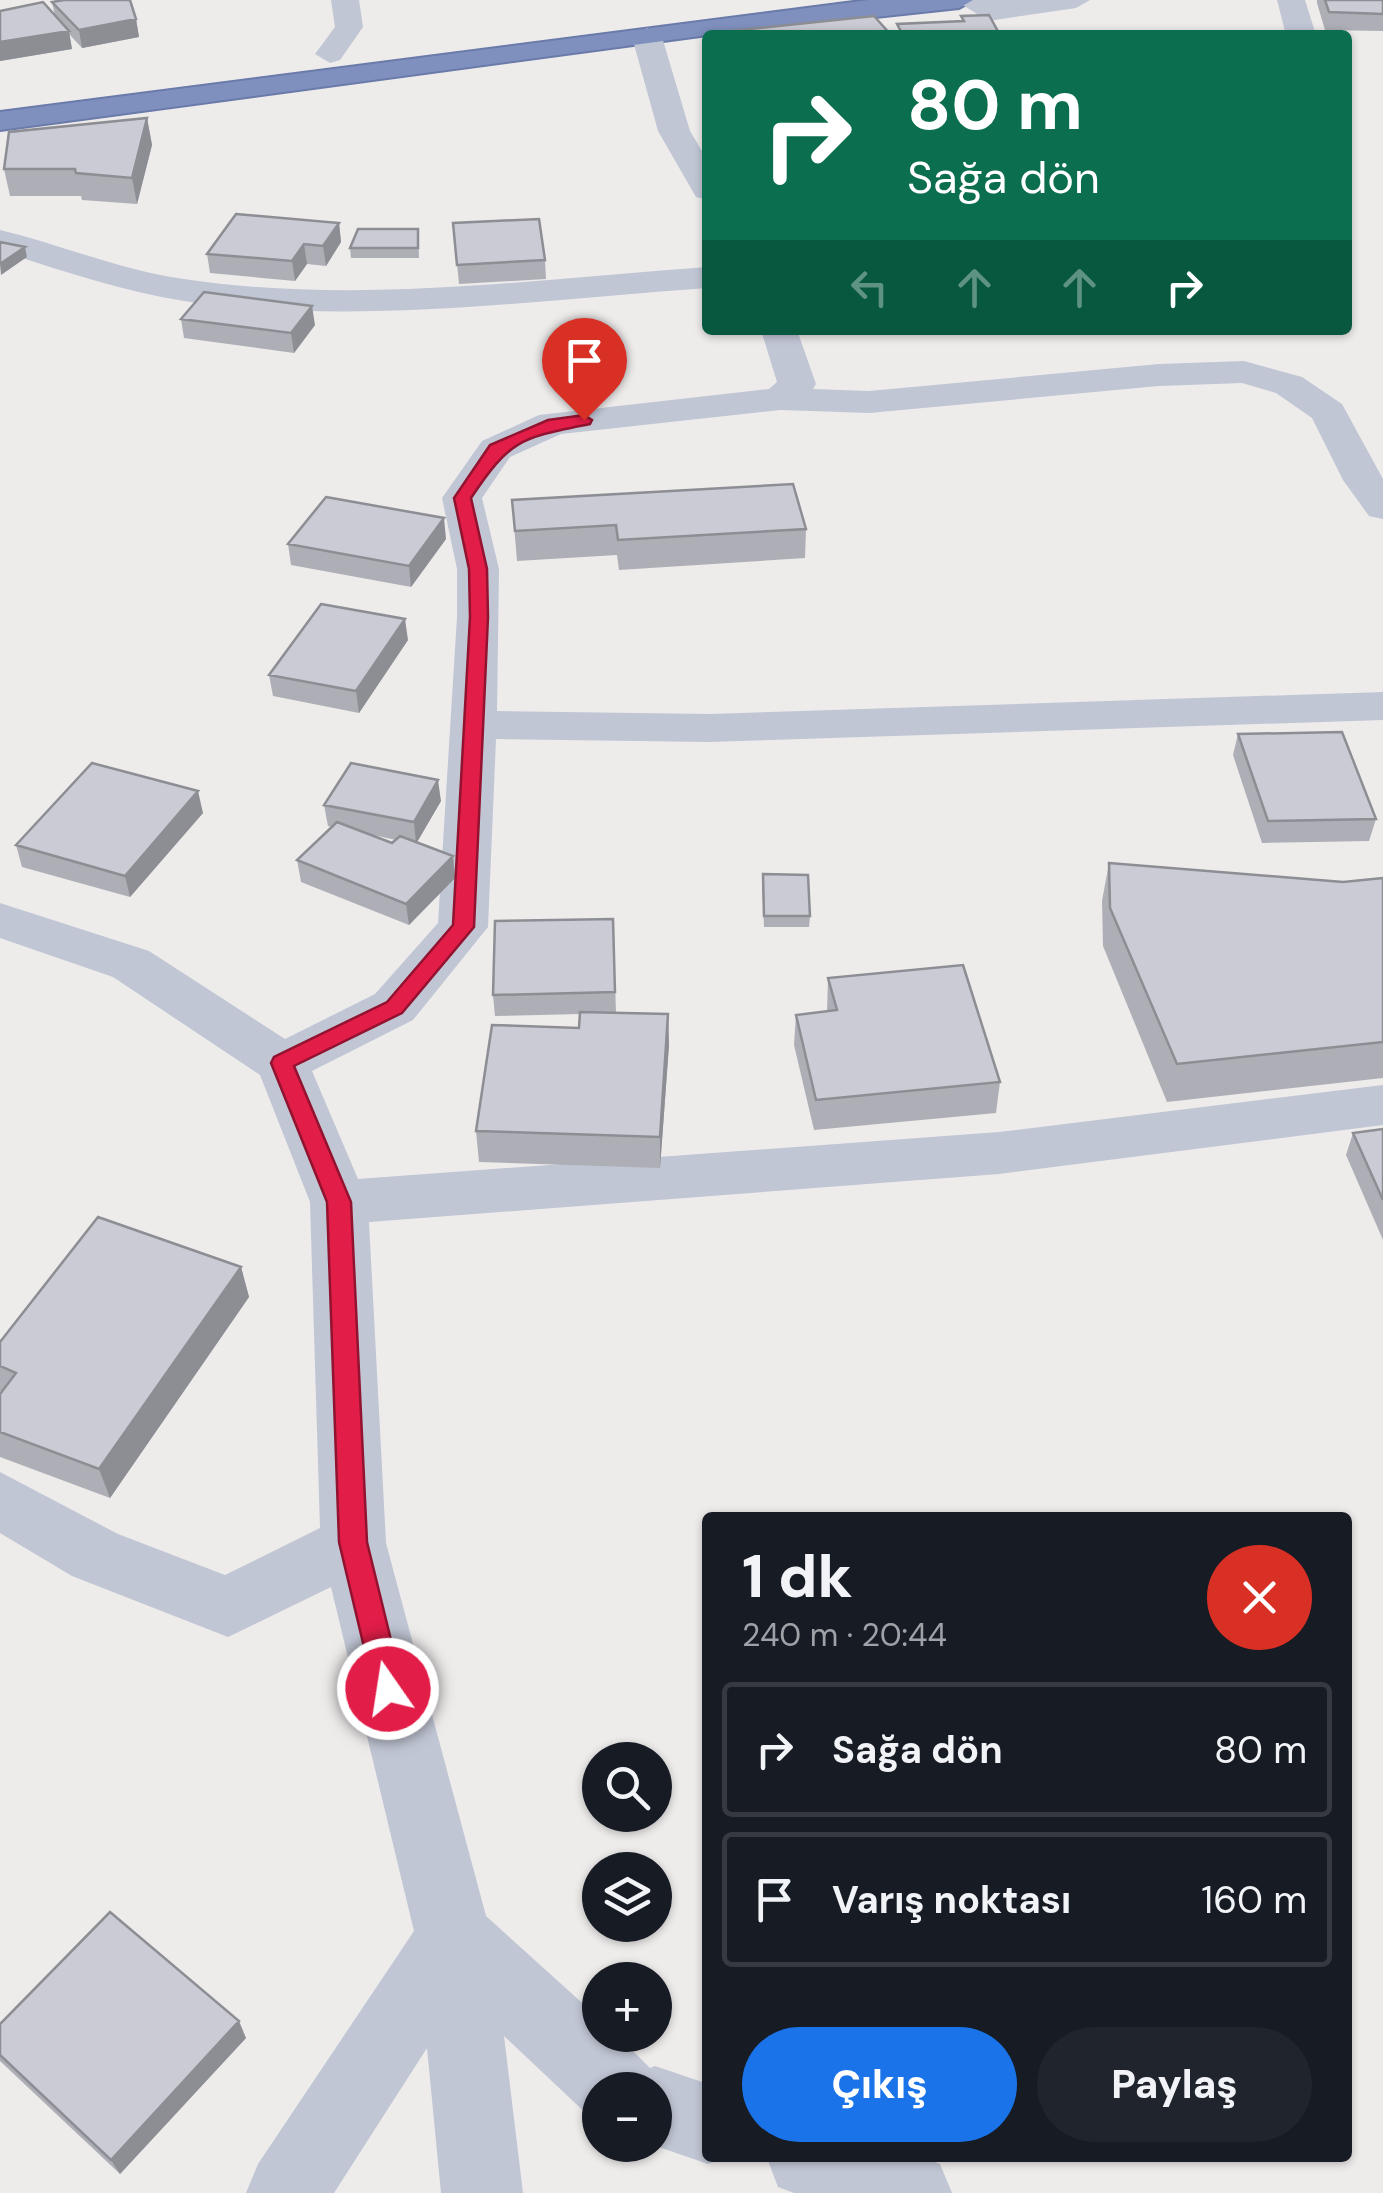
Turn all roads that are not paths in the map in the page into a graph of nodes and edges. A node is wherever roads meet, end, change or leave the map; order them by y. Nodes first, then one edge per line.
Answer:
1 (345, 0) edge
2 (760, 0) edge
3 (960, 0) edge
4 (969, 0) edge
5 (1076, 0) edge
6 (1291, 0) edge
7 (1300, 30) edge
8 (647, 37) junction
9 (330, 54) junction
10 (0, 98) edge
11 (0, 121) edge
12 (702, 180) edge
13 (0, 240) edge
14 (702, 277) edge
15 (781, 335) edge
16 (780, 399) junction
17 (1383, 506) edge
18 (1383, 706) edge
19 (476, 725) junction
20 (0, 920) edge
21 (282, 1063) junction
22 (1383, 1106) edge
23 (339, 1202) junction
24 (0, 1500) edge
25 (353, 1542) junction
26 (454, 1938) junction
27 (599, 2072) edge
28 (672, 2112) edge
29 (702, 2122) edge
30 (818, 2162) edge
31 (287, 2193) edge
32 (482, 2193) edge
33 (910, 2193) edge

1 - 9 street
2 - 9 highway
3 - 8 highway
4 - 5 street
6 - 7 street
8 - 11 highway
8 - 12 street
9 - 10 highway
13 - 14 street
15 - 16 street
16 - 17 street
16 - 19 street
18 - 19 street
19 - 21 street
20 - 21 street
21 - 23 street
22 - 23 street
23 - 25 street
24 - 25 street
25 - 26 street
26 - 27 street
26 - 31 street
26 - 32 street
28 - 29 street
30 - 33 street

